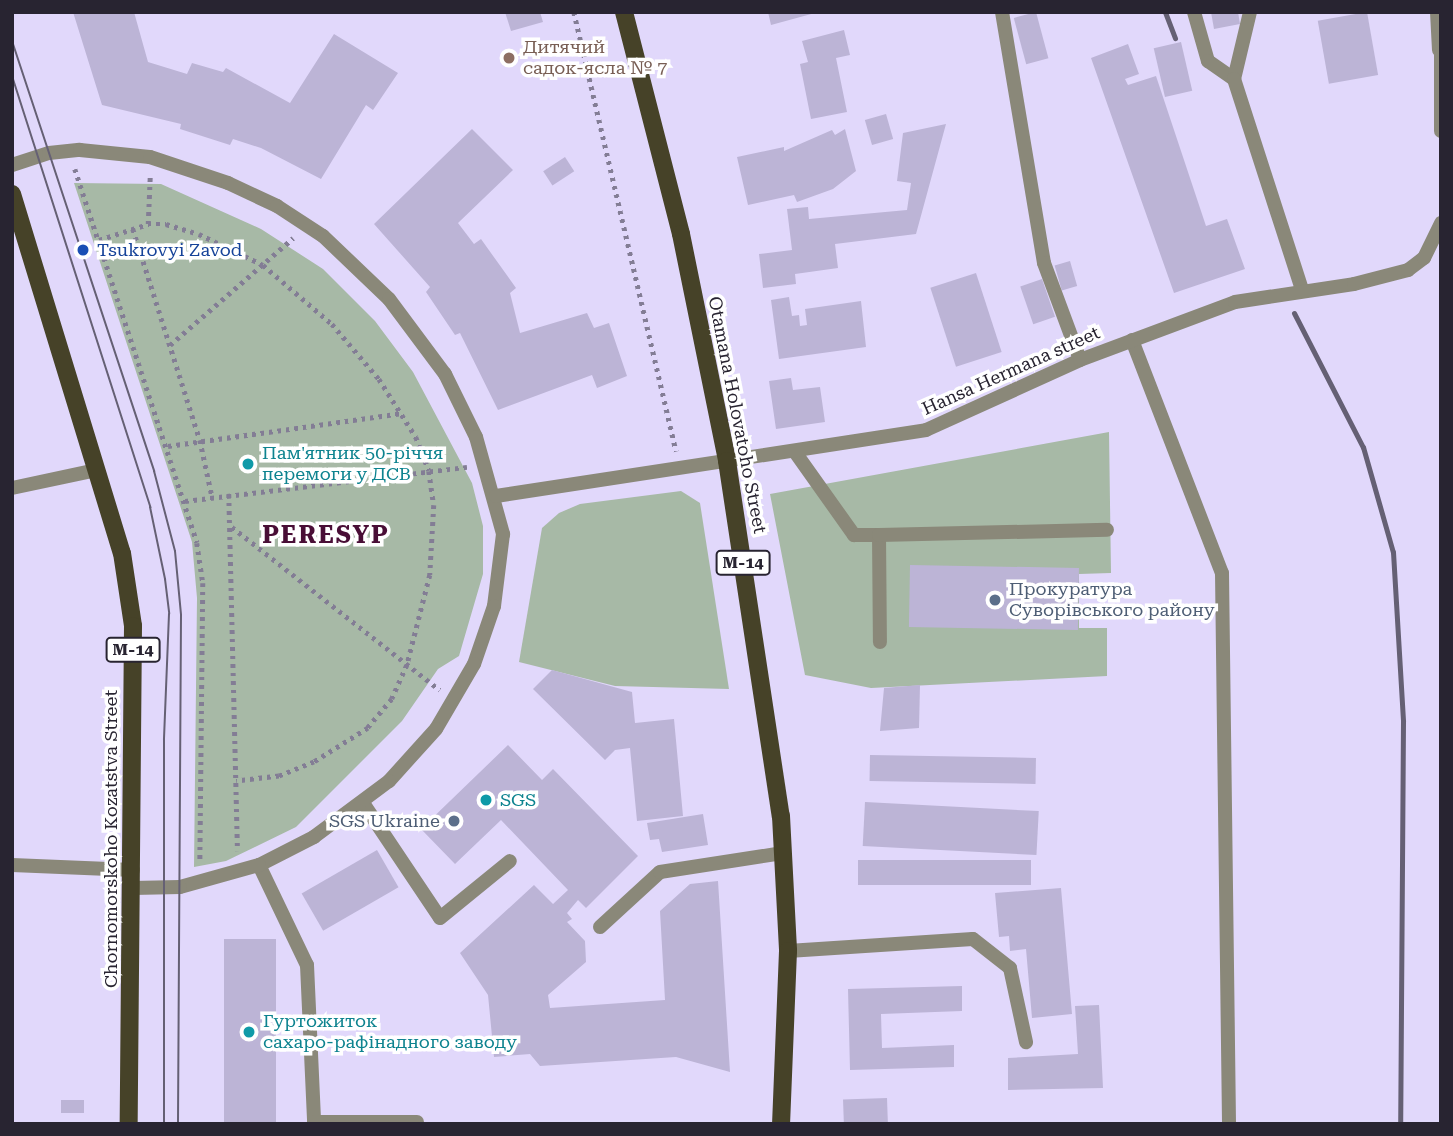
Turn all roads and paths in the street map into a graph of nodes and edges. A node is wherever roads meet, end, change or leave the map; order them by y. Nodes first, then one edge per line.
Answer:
1 (574, 12) edge
2 (624, 12) edge
3 (1002, 12) edge
4 (1194, 12) edge
5 (1250, 12) edge
6 (1437, 12) edge
7 (1440, 48) edge
8 (1234, 79) junction
9 (1441, 131) edge
10 (69, 151) junction
11 (150, 158) junction
12 (12, 165) edge
13 (12, 194) edge
14 (1441, 223) edge
15 (148, 224) junction
16 (307, 225) junction
17 (134, 229) junction
18 (99, 240) junction
19 (263, 265) junction
20 (1302, 289) junction
21 (1132, 340) junction
22 (170, 345) junction
23 (1080, 360) junction
24 (403, 413) junction
25 (200, 440) junction
26 (168, 446) junction
27 (795, 452) junction
28 (727, 461) junction
29 (486, 465) junction
30 (679, 468) junction
31 (97, 470) junction
32 (429, 471) junction
33 (12, 488) edge
34 (229, 494) junction
35 (212, 496) junction
36 (496, 496) junction
37 (185, 501) junction
38 (231, 527) junction
39 (1107, 530) dead end
40 (879, 535) junction
41 (880, 642) dead end
42 (407, 665) junction
43 (454, 701) junction
44 (236, 781) junction
45 (363, 803) junction
46 (783, 853) junction
47 (510, 861) dead end
48 (12, 865) edge
49 (259, 865) junction
50 (238, 873) junction
51 (133, 879) junction
52 (200, 883) junction
53 (600, 927) dead end
54 (788, 951) junction
55 (1026, 1042) dead end
56 (417, 1122) dead end
57 (129, 1124) edge
58 (781, 1124) edge
59 (1229, 1124) edge

1 - 30 path
2 - 28 main road, Otamana Holovatoho Street / М-14
3 - 23 street
4 - 8 street
5 - 8 street
6 - 7 street
7 - 9 street
8 - 20 street
10 - 11 street
10 - 12 street
10 - 18 path
11 - 15 path
11 - 16 street
13 - 31 main road, Chornomorskoho Kozatstva Street / М-14
14 - 20 street, Hansa Hermana street
15 - 17 path
15 - 19 path
16 - 19 path
16 - 29 street
17 - 18 path
17 - 22 path
18 - 26 path
19 - 22 path
19 - 24 path
20 - 21 street, Hansa Hermana street
21 - 23 street, Hansa Hermana street
21 - 59 street
22 - 25 path
23 - 27 street, Hansa Hermana street
24 - 25 path
24 - 32 path
25 - 26 path
25 - 35 path
26 - 37 path
27 - 28 street, Hansa Hermana street
27 - 40 street
28 - 30 street, Hansa Hermana street
28 - 46 main road, Otamana Holovatoho Street / М-14
29 - 32 path
29 - 36 street
30 - 36 street, Hansa Hermana street
31 - 33 street
31 - 51 main road, Chornomorskoho Kozatstva Street / М-14
32 - 34 path
32 - 42 path
34 - 35 path
34 - 38 path
35 - 37 path
36 - 43 street
37 - 52 path
38 - 42 path
38 - 44 path
39 - 40 street
40 - 41 street
42 - 43 path
42 - 44 path
43 - 45 street
44 - 50 path
45 - 47 street
45 - 49 street
46 - 53 street
46 - 54 main road, Otamana Holovatoho Street / М-14
48 - 51 street
49 - 50 street
49 - 56 street
50 - 52 street
51 - 52 street
51 - 57 main road, Chornomorskoho Kozatstva Street / М-14
54 - 55 street
54 - 58 main road, Otamana Holovatoho Street / М-14

